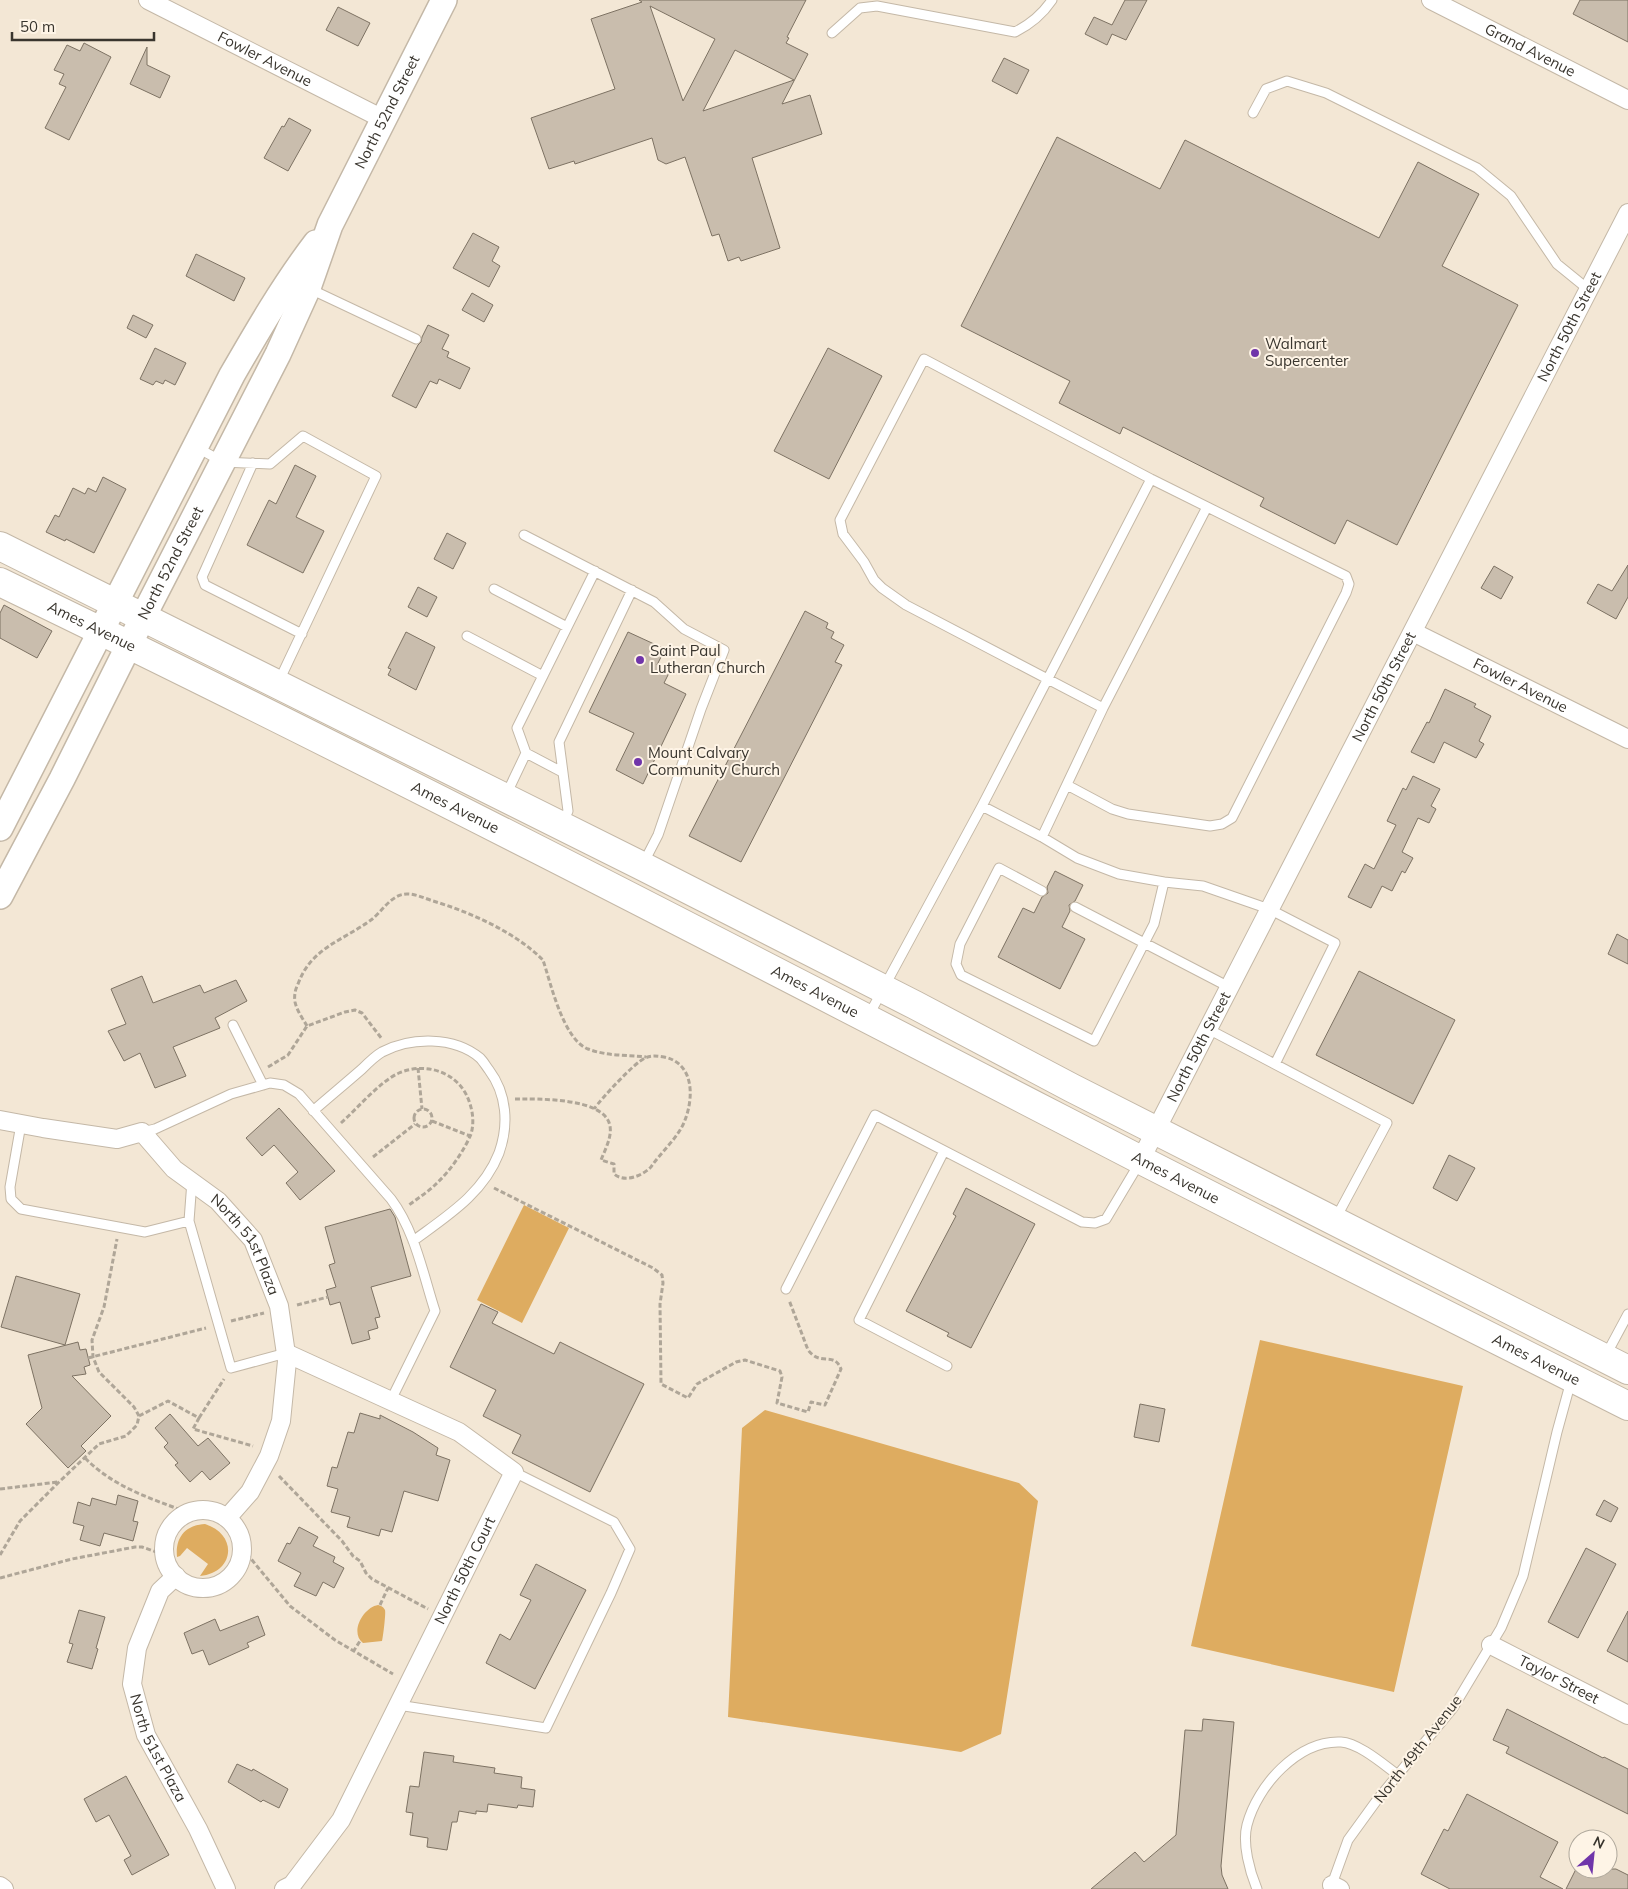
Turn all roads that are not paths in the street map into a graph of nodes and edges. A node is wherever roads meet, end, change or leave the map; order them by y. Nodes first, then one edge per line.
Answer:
1 (148, 0) edge
2 (444, 0) edge
3 (1052, 0) edge
4 (1431, 0) edge
5 (832, 33) dead end
6 (1628, 100) edge
7 (1253, 112) dead end
8 (383, 119) junction
9 (1628, 213) edge
10 (330, 224) junction
11 (308, 288) junction
12 (1589, 290) junction
13 (416, 338) dead end
14 (196, 447) junction
15 (223, 462) junction
16 (253, 464) junction
17 (1152, 479) junction
18 (1207, 507) junction
19 (524, 535) dead end
20 (0, 546) edge
21 (595, 571) junction
22 (0, 582) edge
23 (494, 589) dead end
24 (632, 590) junction
25 (115, 603) junction
26 (143, 616) junction
27 (567, 627) junction
28 (101, 631) junction
29 (1414, 632) junction
30 (302, 634) junction
31 (467, 636) dead end
32 (130, 644) junction
33 (543, 676) junction
34 (1047, 678) junction
35 (278, 684) junction
36 (1103, 708) junction
37 (1628, 739) edge
38 (526, 754) junction
39 (562, 772) junction
40 (1067, 785) junction
41 (982, 806) junction
42 (514, 817) junction
43 (561, 827) junction
44 (0, 828) edge
45 (1042, 837) junction
46 (642, 866) junction
47 (1164, 882) junction
48 (1042, 891) dead end
49 (0, 896) edge
50 (1075, 907) dead end
51 (1269, 909) junction
52 (1144, 943) junction
53 (1230, 987) junction
54 (883, 989) junction
55 (868, 1018) junction
56 (233, 1025) dead end
57 (1208, 1029) junction
58 (1275, 1064) junction
59 (262, 1085) junction
60 (313, 1110) junction
61 (0, 1120) edge
62 (21, 1124) junction
63 (1156, 1130) junction
64 (142, 1132) junction
65 (944, 1151) junction
66 (1141, 1159) junction
67 (192, 1181) junction
68 (189, 1221) junction
69 (1335, 1221) junction
70 (413, 1241) junction
71 (786, 1289) road end
72 (1628, 1314) edge
73 (286, 1353) junction
74 (1616, 1364) edge
75 (947, 1366) dead end
76 (1572, 1378) junction
77 (390, 1400) junction
78 (1628, 1406) edge
79 (514, 1472) junction
80 (228, 1518) junction
81 (176, 1576) junction
82 (1491, 1645) junction
83 (398, 1705) junction
84 (1628, 1715) edge
85 (1398, 1775) junction
86 (0, 1886) edge
87 (1334, 1888) edge
88 (4, 1889) edge
89 (226, 1889) edge
90 (284, 1889) edge
91 (1257, 1889) edge

1 - 8 street, Fowler Avenue
2 - 8 main road, North 52nd Street
3 - 5 lane
4 - 6 street, Grand Avenue
7 - 12 lane
8 - 10 main road, North 52nd Street
9 - 12 street, North 50th Street
10 - 11 main road, North 52nd Street
10 - 14 main road, North 52nd Street
11 - 13 lane
11 - 15 main road, North 52nd Street
12 - 29 street, North 50th Street
14 - 15 lane
14 - 25 main road, North 52nd Street
15 - 16 lane
15 - 26 main road, North 52nd Street
16 - 30 lane
16 - 30 lane
17 - 18 lane
17 - 34 lane
17 - 34 lane
18 - 36 lane
18 - 40 lane
19 - 21 lane
20 - 25 main road, Ames Avenue
21 - 24 lane
21 - 27 lane
22 - 28 main road, Ames Avenue
23 - 27 lane
24 - 39 lane
24 - 46 lane
25 - 26 main road, Ames Avenue
25 - 28 main road, North 52nd Street
26 - 32 main road, North 52nd Street
26 - 35 main road, Ames Avenue
27 - 33 lane
28 - 32 main road, Ames Avenue
28 - 44 main road, North 52nd Street
29 - 37 street, Fowler Avenue
29 - 51 street, North 50th Street
30 - 35 lane
31 - 33 lane
32 - 42 main road, Ames Avenue
32 - 49 main road, North 52nd Street
33 - 38 lane
34 - 36 lane
34 - 41 lane
35 - 42 main road, Ames Avenue
36 - 40 lane
38 - 39 lane
38 - 42 lane
39 - 43 lane
40 - 45 lane
41 - 45 lane
41 - 54 lane
42 - 43 main road, Ames Avenue
42 - 55 main road, Ames Avenue
43 - 46 main road, Ames Avenue
45 - 47 lane
46 - 54 main road, Ames Avenue
47 - 51 lane
47 - 52 lane
48 - 52 lane
50 - 52 lane
51 - 53 street, North 50th Street
51 - 58 lane
52 - 53 lane
53 - 57 street, North 50th Street
54 - 55 lane
54 - 63 main road, Ames Avenue
55 - 66 main road, Ames Avenue
56 - 59 lane
57 - 58 lane
57 - 63 street, North 50th Street
58 - 69 lane
59 - 60 lane
59 - 64 lane
60 - 70 lane
60 - 70 lane
61 - 62 street
62 - 64 street
62 - 68 lane
63 - 66 street, North 50th Street
63 - 69 main road, Ames Avenue
64 - 67 street, North 51st Plaza
65 - 66 lane
65 - 71 lane
65 - 75 lane
66 - 76 main road, Ames Avenue
67 - 68 lane
67 - 73 street, North 51st Plaza
68 - 73 lane
69 - 74 main road, Ames Avenue
70 - 77 lane
72 - 74 lane
73 - 77 street
73 - 80 street, North 51st Plaza
76 - 78 main road, Ames Avenue
76 - 82 lane, North 49th Avenue
77 - 79 street
79 - 83 street, North 50th Court
79 - 83 lane
80 - 81 street
80 - 81 street
81 - 89 street, North 51st Plaza
82 - 84 street, Taylor Street
82 - 85 lane, North 49th Avenue
83 - 90 street, North 50th Court
85 - 87 lane, North 49th Avenue
85 - 91 lane
86 - 88 street

